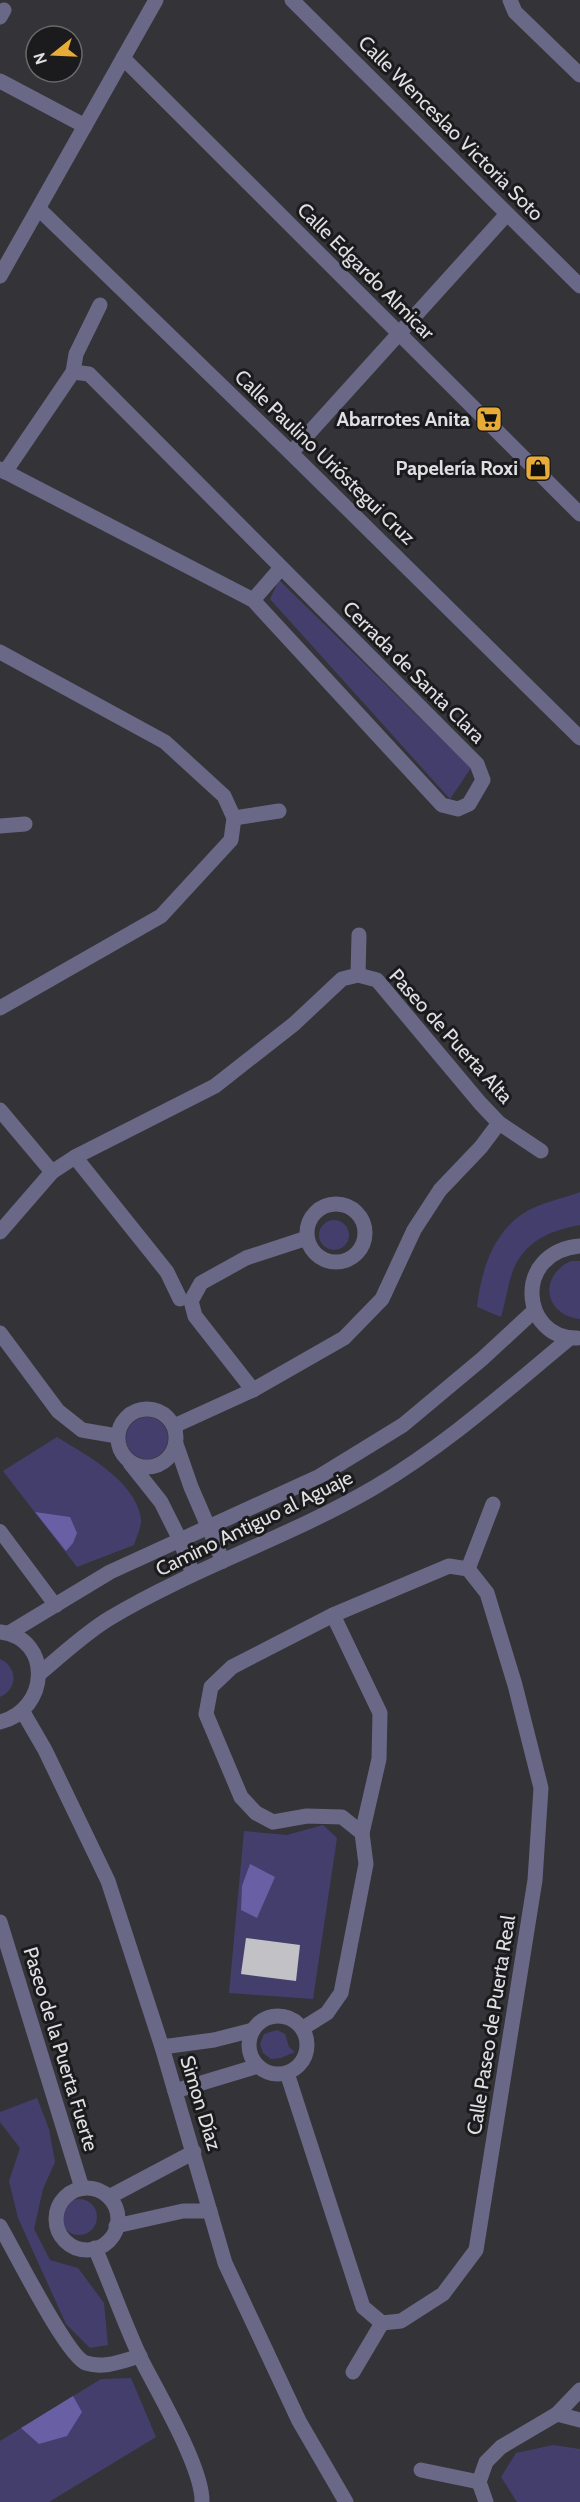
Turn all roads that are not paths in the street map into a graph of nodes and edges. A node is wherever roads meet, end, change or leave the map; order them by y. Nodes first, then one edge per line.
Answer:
1 (156, 0) edge
2 (292, 0) edge
3 (510, 0) edge
4 (123, 58) junction
5 (580, 75) edge
6 (0, 81) edge
7 (85, 126) junction
8 (39, 209) junction
9 (507, 214) junction
10 (0, 276) edge
11 (580, 286) edge
12 (100, 305) dead end
13 (399, 334) junction
14 (73, 372) junction
15 (291, 453) junction
16 (3, 471) edge
17 (580, 514) edge
18 (280, 569) junction
19 (253, 600) junction
20 (0, 652) edge
21 (580, 738) edge
22 (279, 811) dead end
23 (234, 818) junction
24 (25, 824) dead end
25 (0, 826) edge
26 (359, 935) dead end
27 (358, 975) junction
28 (0, 1008) edge
29 (0, 1110) edge
30 (499, 1123) junction
31 (541, 1151) dead end
32 (75, 1157) junction
33 (52, 1172) junction
34 (0, 1232) edge
35 (307, 1238) dead end
36 (580, 1246) edge
37 (162, 1295) dead end
38 (185, 1300) junction
39 (535, 1310) junction
40 (0, 1333) edge
41 (575, 1338) edge
42 (253, 1390) junction
43 (174, 1426) junction
44 (117, 1436) junction
45 (176, 1444) junction
46 (127, 1460) junction
47 (493, 1504) dead end
48 (208, 1526) junction
49 (0, 1532) edge
50 (179, 1538) junction
51 (223, 1561) junction
52 (468, 1569) junction
53 (193, 1575) junction
54 (56, 1606) junction
55 (333, 1615) junction
56 (5, 1633) edge
57 (39, 1674) junction
58 (23, 1712) junction
59 (0, 1722) edge
60 (362, 1833) junction
61 (0, 1922) edge
62 (303, 2028) junction
63 (253, 2030) junction
64 (162, 2047) junction
65 (258, 2066) junction
66 (287, 2073) junction
67 (175, 2091) junction
68 (194, 2152) junction
69 (82, 2188) junction
70 (109, 2198) junction
71 (210, 2211) junction
72 (0, 2226) edge
73 (116, 2226) junction
74 (95, 2248) junction
75 (382, 2323) junction
76 (140, 2356) junction
77 (352, 2372) dead end
78 (580, 2390) edge
79 (557, 2414) junction
80 (580, 2420) edge
81 (421, 2470) dead end
82 (479, 2482) junction
83 (202, 2502) edge
84 (346, 2502) edge
85 (486, 2502) edge

1 - 4 street
2 - 9 street, Calle Wenceslao Victoria Soto
3 - 5 street
4 - 7 street
4 - 13 street, Calle Edgardo Almicar
6 - 7 street
7 - 8 street
8 - 10 street
8 - 15 street, Calle Paulino Urióstegui Cruz
9 - 11 street, Calle Wenceslao Victoria Soto
9 - 13 street
12 - 14 street
13 - 15 street
13 - 17 street, Calle Edgardo Almicar
14 - 16 street
14 - 18 street, Cerrada de Santa Clara
15 - 21 street, Calle Paulino Urióstegui Cruz
16 - 19 street, Cerrada de Santa Clara
18 - 19 street
18 - 19 street, Cerrada de Santa Clara
20 - 23 street
22 - 23 street
23 - 28 street
24 - 25 street
26 - 27 street
27 - 30 street, Paseo de Puerta Alta
27 - 32 street, Paseo de Puerta Alta
29 - 33 street
30 - 31 street
30 - 42 street, Paseo de Puerta Alta
32 - 33 street, Paseo de Puerta Alta
32 - 38 street
33 - 34 street, Paseo de Puerta Alta
35 - 38 street
36 - 39 street
37 - 38 street
38 - 42 street
39 - 41 street
39 - 48 street, Camino Antiguo al Aguaje
40 - 44 street
41 - 51 street, Camino Antiguo al Aguaje
42 - 43 street, Paseo de Puerta Alta
43 - 44 street
43 - 45 street
44 - 46 street
45 - 46 street
45 - 48 street
46 - 50 street
47 - 52 street
48 - 50 street, Camino Antiguo al Aguaje
48 - 51 street
49 - 54 lane
50 - 53 street
50 - 54 street, Camino Antiguo al Aguaje
51 - 53 street, Camino Antiguo al Aguaje
52 - 55 street
52 - 75 street, Calle Paseo de Puerta Real
53 - 57 street, Camino Antiguo al Aguaje
54 - 56 street, Camino Antiguo al Aguaje
55 - 60 street
55 - 60 street
56 - 57 street
57 - 58 street
58 - 59 street
58 - 64 street, Simon Díaz
60 - 62 street
61 - 69 street, Paseo de la Puerta Fuerte
62 - 63 street
62 - 66 street
63 - 64 street
63 - 65 street
64 - 67 street, Simon Díaz
65 - 66 street
65 - 67 street
66 - 75 street
67 - 68 street, Simon Díaz
68 - 70 street
68 - 71 street, Simon Díaz
69 - 70 street
69 - 74 street
70 - 73 street
71 - 73 street
71 - 84 street, Simon Díaz
72 - 76 street
73 - 74 street
74 - 76 street
75 - 77 street
76 - 83 street
78 - 79 street
79 - 80 street
79 - 82 street
81 - 82 street
82 - 85 street

